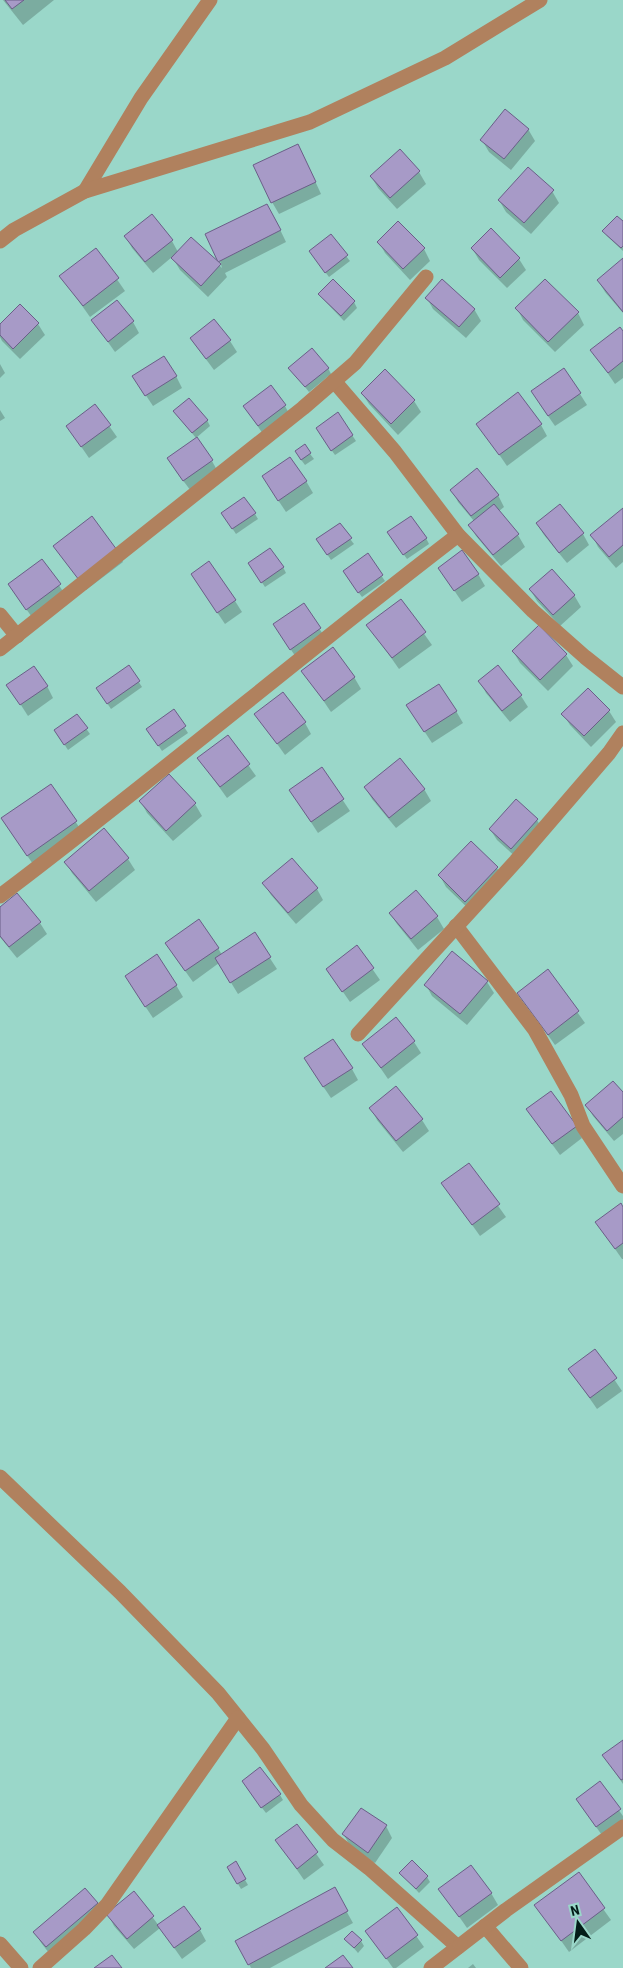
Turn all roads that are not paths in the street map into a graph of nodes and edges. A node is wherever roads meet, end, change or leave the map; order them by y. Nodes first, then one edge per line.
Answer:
1 (210, 0) edge
2 (540, 0) edge
3 (85, 191) junction
4 (0, 241) edge
5 (426, 277) dead end
6 (334, 381) junction
7 (458, 535) junction
8 (0, 615) edge
9 (17, 636) junction
10 (0, 650) edge
11 (623, 687) edge
12 (623, 732) edge
13 (0, 896) edge
14 (456, 926) junction
15 (358, 1034) dead end
16 (623, 1186) edge
17 (0, 1477) edge
18 (238, 1718) junction
19 (623, 1827) edge
20 (486, 1926) junction
21 (0, 1944) edge
22 (458, 1947) junction
23 (22, 1968) edge
24 (40, 1968) edge
25 (431, 1968) edge
26 (521, 1968) edge

1 - 3 street
2 - 3 street
3 - 4 street
5 - 6 street
6 - 7 street
6 - 9 street
7 - 11 street
7 - 13 street
8 - 9 street
9 - 10 street
12 - 14 street
14 - 15 street
14 - 16 street
17 - 18 street
18 - 22 street
18 - 24 street
19 - 20 street
20 - 22 street
20 - 26 street
21 - 23 street
22 - 25 street

